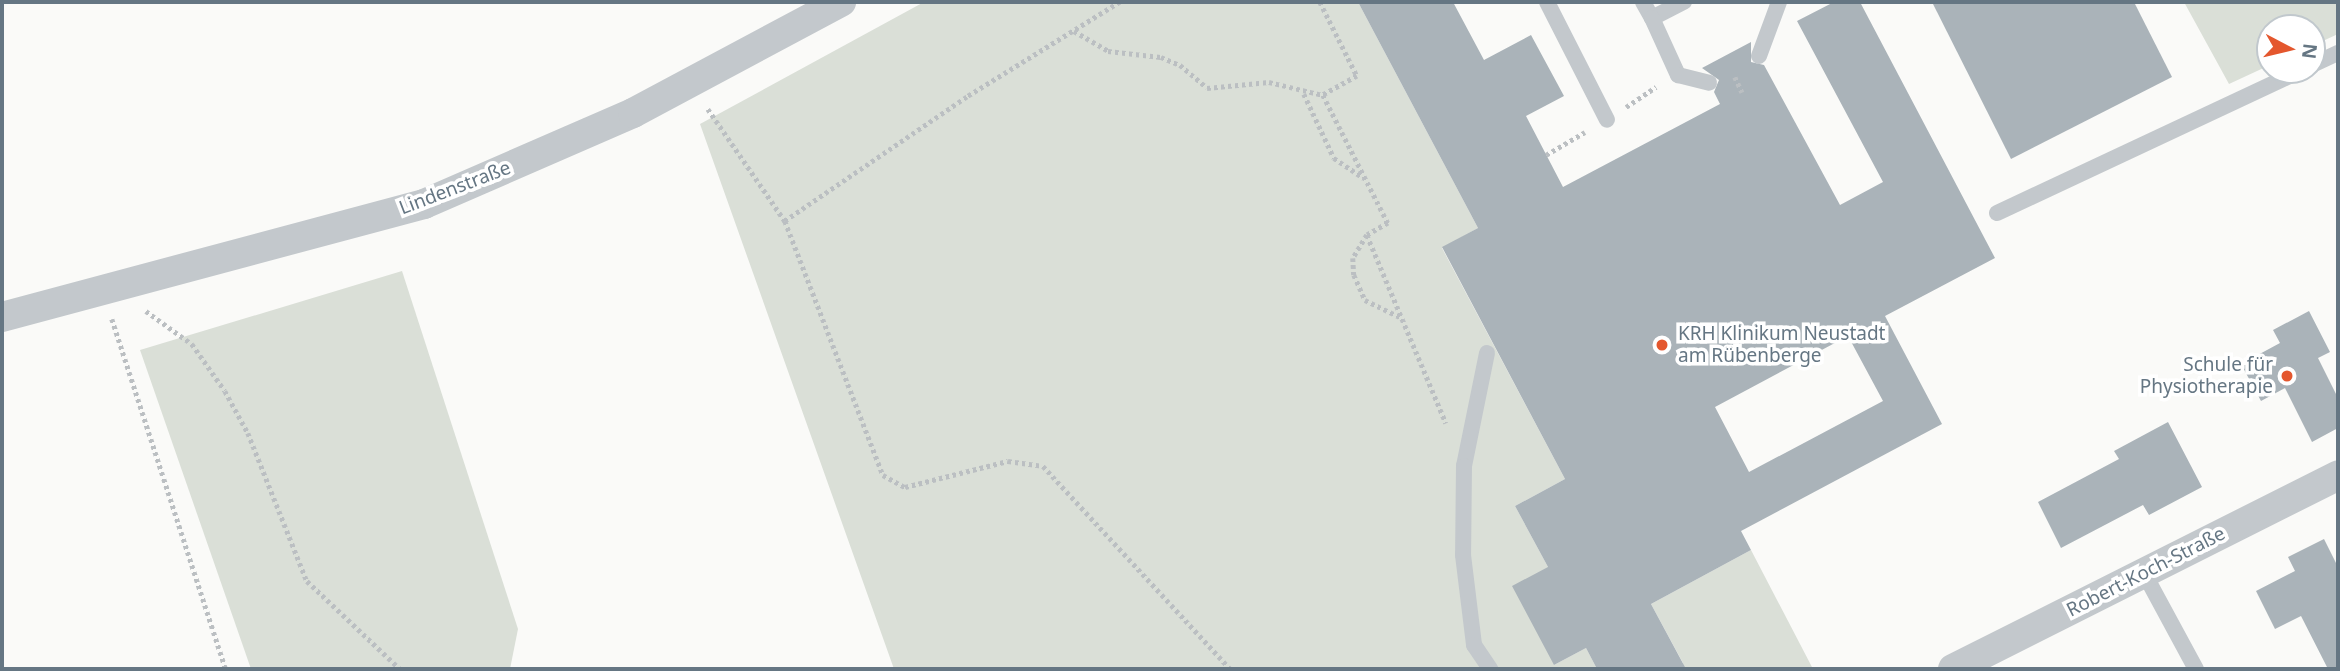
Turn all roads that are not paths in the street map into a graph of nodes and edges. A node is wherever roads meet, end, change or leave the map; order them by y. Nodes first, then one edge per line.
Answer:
1 (841, 2) edge
2 (1547, 2) edge
3 (1643, 2) edge
4 (1684, 2) edge
5 (1779, 2) edge
6 (1652, 18) junction
7 (1759, 56) dead end
8 (1710, 83) dead end
9 (2272, 84) edge
10 (1606, 120) dead end
11 (1997, 213) dead end
12 (2, 317) edge
13 (1487, 353) dead end
14 (2338, 475) edge
15 (2144, 573) junction
16 (1490, 669) edge
17 (1953, 669) edge
18 (2196, 669) edge

1 - 12 street, Lindenstraße
2 - 10 lane
3 - 6 lane
4 - 6 lane
5 - 7 lane
6 - 8 lane
9 - 11 lane
13 - 16 lane
14 - 15 street, Robert-Koch-Straße
15 - 17 street, Robert-Koch-Straße
15 - 18 lane

